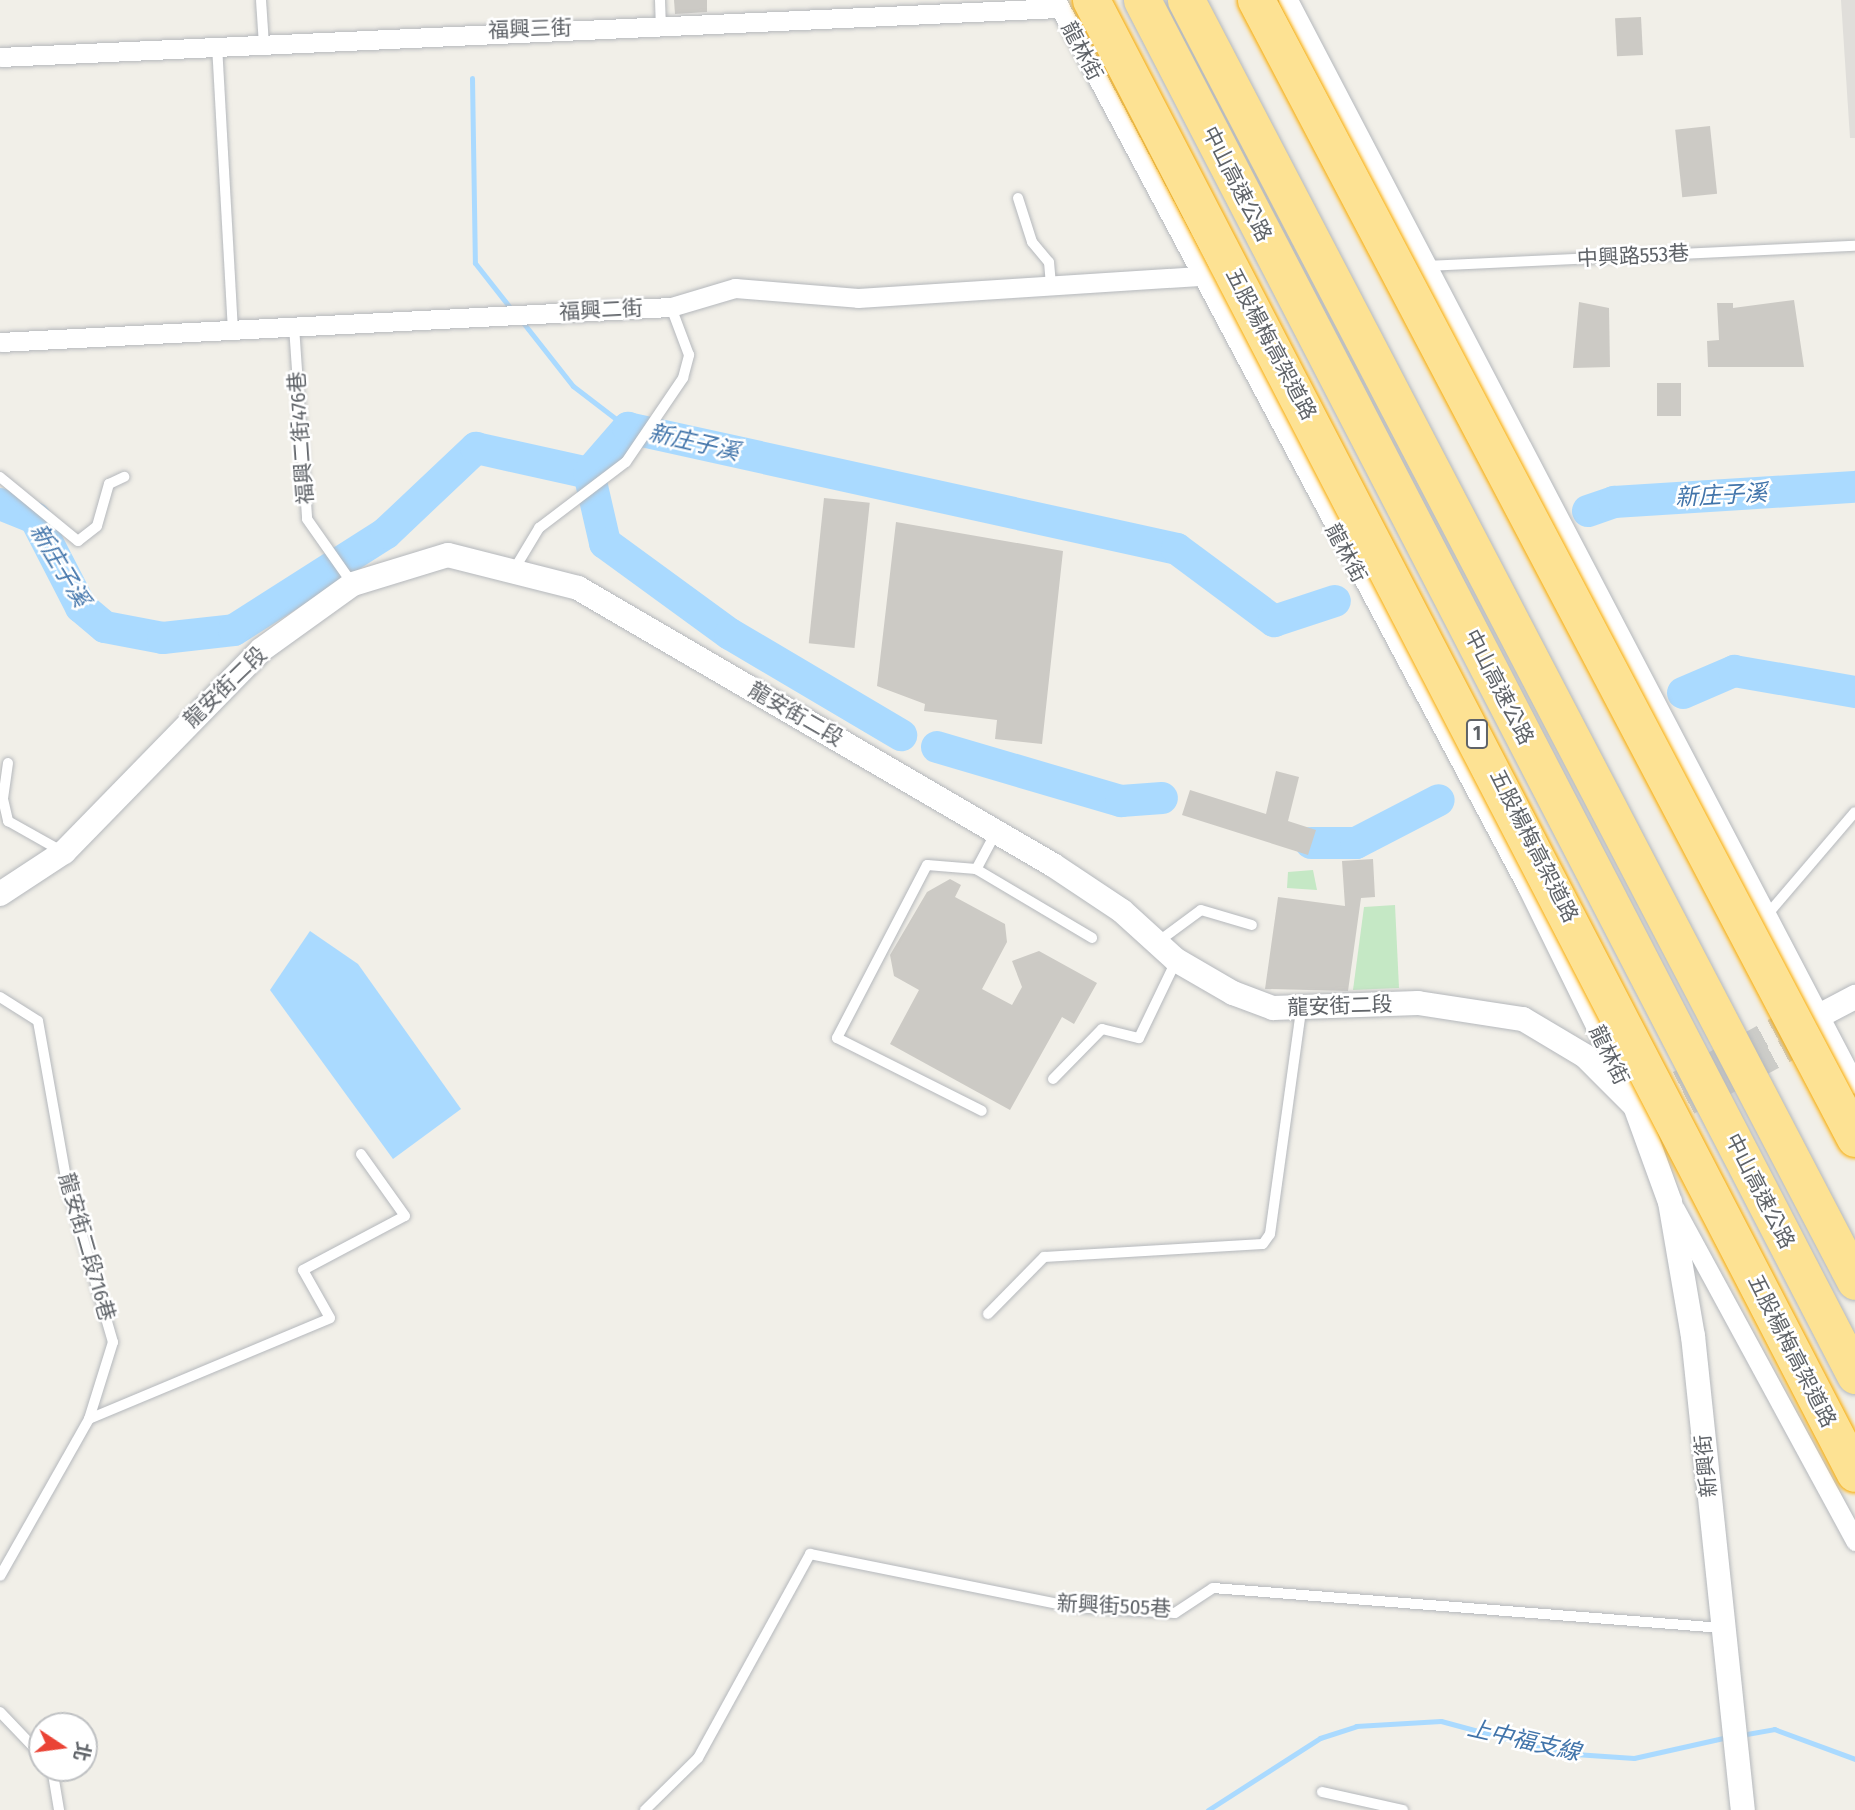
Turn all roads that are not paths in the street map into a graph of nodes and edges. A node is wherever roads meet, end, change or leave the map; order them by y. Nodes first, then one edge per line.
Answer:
1 (261, 0) edge
2 (660, 0) edge
3 (1142, 0) edge
4 (1186, 0) edge
5 (1256, 0) edge
6 (1288, 0) edge
7 (1069, 3) edge
8 (661, 24) junction
9 (217, 45) junction
10 (264, 45) junction
11 (0, 57) edge
12 (1018, 198) dead end
13 (1855, 246) edge
14 (1432, 266) junction
15 (1412, 267) dead end
16 (1199, 276) junction
17 (1051, 284) junction
18 (671, 307) junction
19 (293, 326) junction
20 (233, 328) junction
21 (0, 342) edge
22 (0, 477) edge
23 (124, 477) dead end
24 (515, 568) junction
25 (349, 579) junction
26 (8, 762) dead end
27 (1855, 812) edge
28 (995, 833) junction
29 (64, 852) junction
30 (976, 869) junction
31 (0, 894) edge
32 (1767, 915) junction
33 (1252, 925) dead end
34 (1092, 938) dead end
35 (1160, 941) junction
36 (1176, 960) junction
37 (0, 997) edge
38 (1855, 997) edge
39 (1301, 1010) junction
40 (1813, 1021) junction
41 (1053, 1079) dead end
42 (1855, 1084) edge
43 (982, 1111) dead end
44 (1644, 1114) junction
45 (1855, 1138) edge
46 (361, 1154) dead end
47 (1670, 1202) junction
48 (1855, 1281) edge
49 (988, 1314) dead end
50 (1855, 1375) edge
51 (89, 1419) junction
52 (1855, 1473) edge
53 (1855, 1541) edge
54 (0, 1576) edge
55 (1722, 1628) junction
56 (0, 1712) edge
57 (28, 1741) edge
58 (54, 1782) edge
59 (1322, 1792) dead end
60 (1742, 1806) edge
61 (59, 1810) edge
62 (645, 1810) edge
63 (1402, 1810) edge

1 - 10 lane
2 - 8 lane
3 - 50 highway, 中山高速公路 / 1
4 - 48 highway, 中山高速公路
5 - 45 highway, bridge
6 - 14 street
7 - 8 street, 福興三街
7 - 16 street, 龍林街
7 - 52 highway, 五股楊梅高架道路 / 1, bridge
8 - 10 street, 福興三街
9 - 10 street, 福興三街
9 - 11 street, 福興三街
9 - 20 lane
12 - 17 lane
13 - 14 lane, 中興路553巷
14 - 15 lane, 中興路553巷
14 - 32 street
16 - 17 street, 福興二街
16 - 44 street, 龍林街
17 - 18 street, 福興二街
18 - 19 street, 福興二街
18 - 24 lane
19 - 20 street, 福興二街
19 - 25 lane, 福興二街476巷
20 - 21 street, 福興二街
22 - 23 lane
24 - 25 street, 龍安街二段
24 - 28 street, 龍安街二段
25 - 29 street, 龍安街二段
26 - 29 lane
27 - 32 lane
28 - 30 lane
28 - 35 street, 龍安街二段
29 - 31 street, 龍安街二段
30 - 34 lane
30 - 43 lane
32 - 40 street
33 - 35 lane
35 - 36 street, 龍安街二段
36 - 39 street, 龍安街二段
36 - 41 lane
37 - 51 lane, 龍安街二段716巷
38 - 40 street
39 - 44 street, 龍安街二段
39 - 49 lane
40 - 42 street
44 - 47 street, 新興街
46 - 51 lane
47 - 53 street
47 - 55 street, 新興街
51 - 54 lane, 龍安街二段716巷
55 - 60 street, 新興街
55 - 62 lane, 新興街505巷
56 - 57 lane
58 - 61 lane
59 - 63 lane

